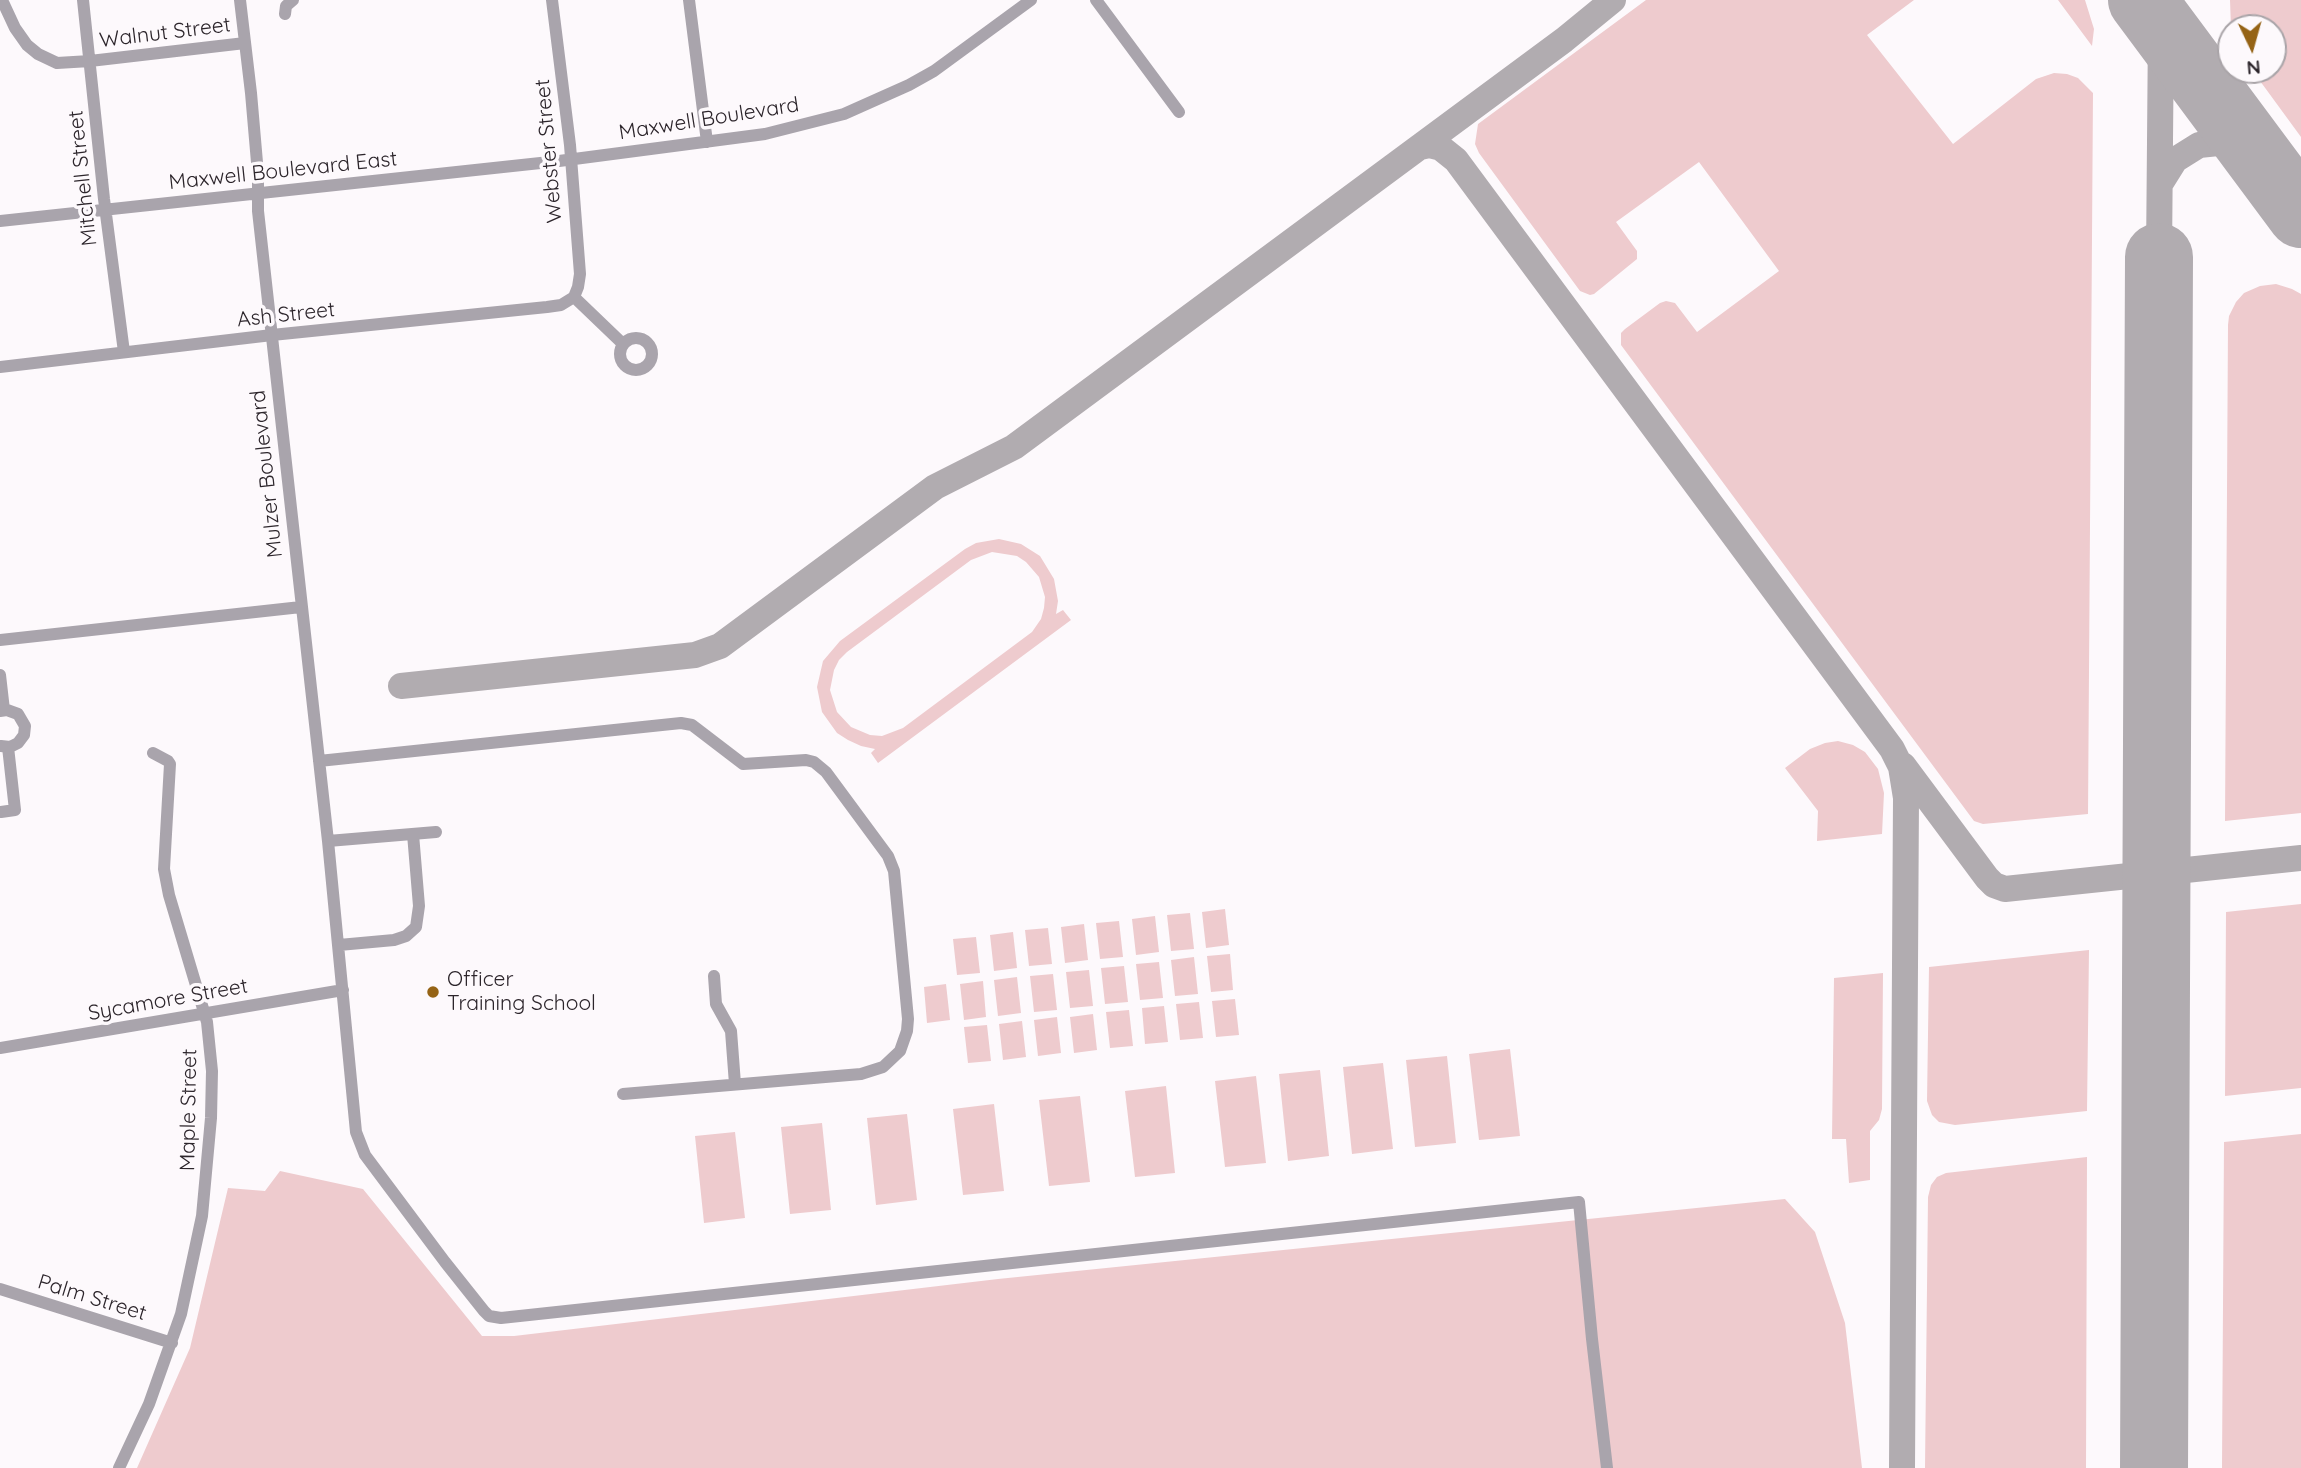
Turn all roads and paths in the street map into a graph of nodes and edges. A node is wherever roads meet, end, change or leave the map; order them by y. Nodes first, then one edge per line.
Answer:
1 (2, 0) edge
2 (83, 0) edge
3 (240, 0) edge
4 (293, 0) edge
5 (552, 0) edge
6 (689, 0) edge
7 (1031, 0) edge
8 (1096, 0) edge
9 (285, 14) dead end
10 (245, 43) junction
11 (90, 61) junction
12 (1179, 112) dead end
13 (707, 142) junction
14 (569, 159) junction
15 (258, 193) junction
16 (106, 209) junction
17 (0, 221) edge
18 (574, 297) junction
19 (272, 335) junction
20 (623, 344) dead end
21 (124, 352) junction
22 (0, 367) edge
23 (302, 607) junction
24 (0, 640) edge
25 (0, 675) edge
26 (2, 710) edge
27 (4, 746) edge
28 (153, 753) dead end
29 (319, 761) junction
30 (1, 811) edge
31 (436, 832) dead end
32 (414, 834) junction
33 (328, 841) junction
34 (339, 944) junction
35 (714, 976) dead end
36 (343, 990) junction
37 (205, 1014) junction
38 (0, 1048) edge
39 (735, 1084) junction
40 (624, 1094) dead end
41 (0, 1289) edge
42 (172, 1343) junction
43 (119, 1468) edge
44 (1607, 1468) edge

1 - 11 street, Walnut Street
2 - 11 street, Mitchell Street
3 - 10 street, Mulzer Boulevard
4 - 9 street
5 - 14 street, Webster Street
6 - 13 street
7 - 13 street, Maxwell Boulevard
8 - 12 street
10 - 11 street, Walnut Street
10 - 15 street, Mulzer Boulevard
11 - 16 street, Mitchell Street
13 - 14 street, Maxwell Boulevard
14 - 15 street, Maxwell Boulevard East
14 - 18 street, Webster Street
15 - 16 street, Maxwell Boulevard East
15 - 19 street, Mulzer Boulevard
16 - 17 street, Maxwell Boulevard East
16 - 21 street, Mitchell Street
18 - 19 street, Ash Street
18 - 20 street
19 - 21 street, Ash Street
19 - 23 street, Mulzer Boulevard
21 - 22 street, Ash Street
23 - 24 street
23 - 29 street, Mulzer Boulevard
25 - 26 street
26 - 27 street
27 - 30 street
28 - 37 street, Maple Street
29 - 33 street, Mulzer Boulevard
29 - 39 street
31 - 32 street
32 - 33 street
32 - 34 street
33 - 34 street, Mulzer Boulevard
34 - 36 street, Mulzer Boulevard
35 - 39 street
36 - 37 street, Sycamore Street
36 - 44 street, Mulzer Boulevard
37 - 38 street, Sycamore Street
37 - 42 street, Maple Street
39 - 40 street
41 - 42 street, Palm Street
42 - 43 street, Maple Street

